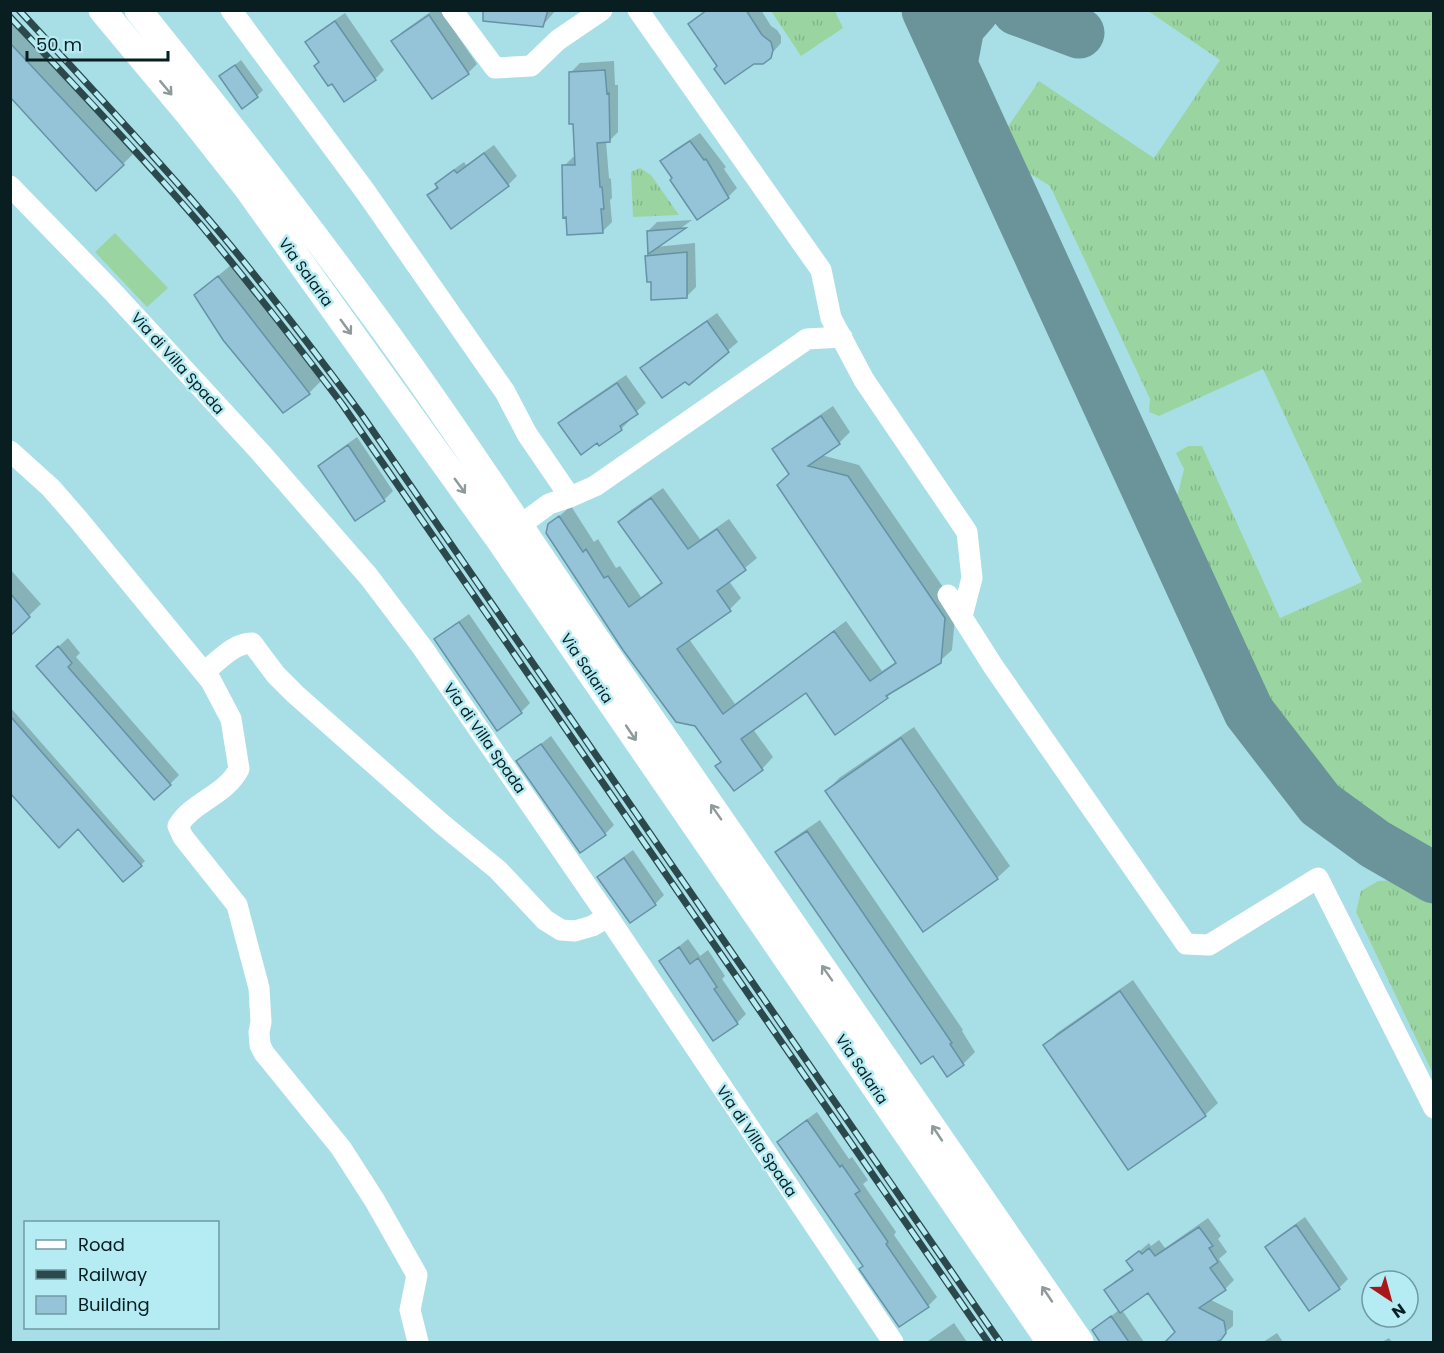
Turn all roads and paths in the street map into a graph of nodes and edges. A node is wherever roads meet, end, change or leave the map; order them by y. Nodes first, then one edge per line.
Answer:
1 (102, 10) edge
2 (138, 10) edge
3 (231, 10) edge
4 (452, 10) edge
5 (602, 10) edge
6 (638, 10) edge
7 (10, 186) edge
8 (842, 337) junction
9 (10, 451) edge
10 (570, 497) junction
11 (510, 533) junction
12 (948, 595) dead end
13 (962, 616) junction
14 (204, 672) junction
15 (608, 917) junction
16 (1434, 1108) edge
17 (418, 1342) edge
18 (893, 1342) edge
19 (1050, 1342) edge
20 (1080, 1342) edge

1 -> 11 main road, Via Salaria
2 - 11 main road, Via Salaria
3 - 10 street
4 - 5 street
6 - 8 street
7 - 15 street, Via di Villa Spada
8 - 10 street
8 - 13 street
9 - 14 street
10 - 11 street
11 -> 19 main road, Via Salaria
20 -> 11 main road, Via Salaria
12 - 13 street
13 - 16 street
14 - 15 street
14 - 17 street
15 - 18 street, Via di Villa Spada

